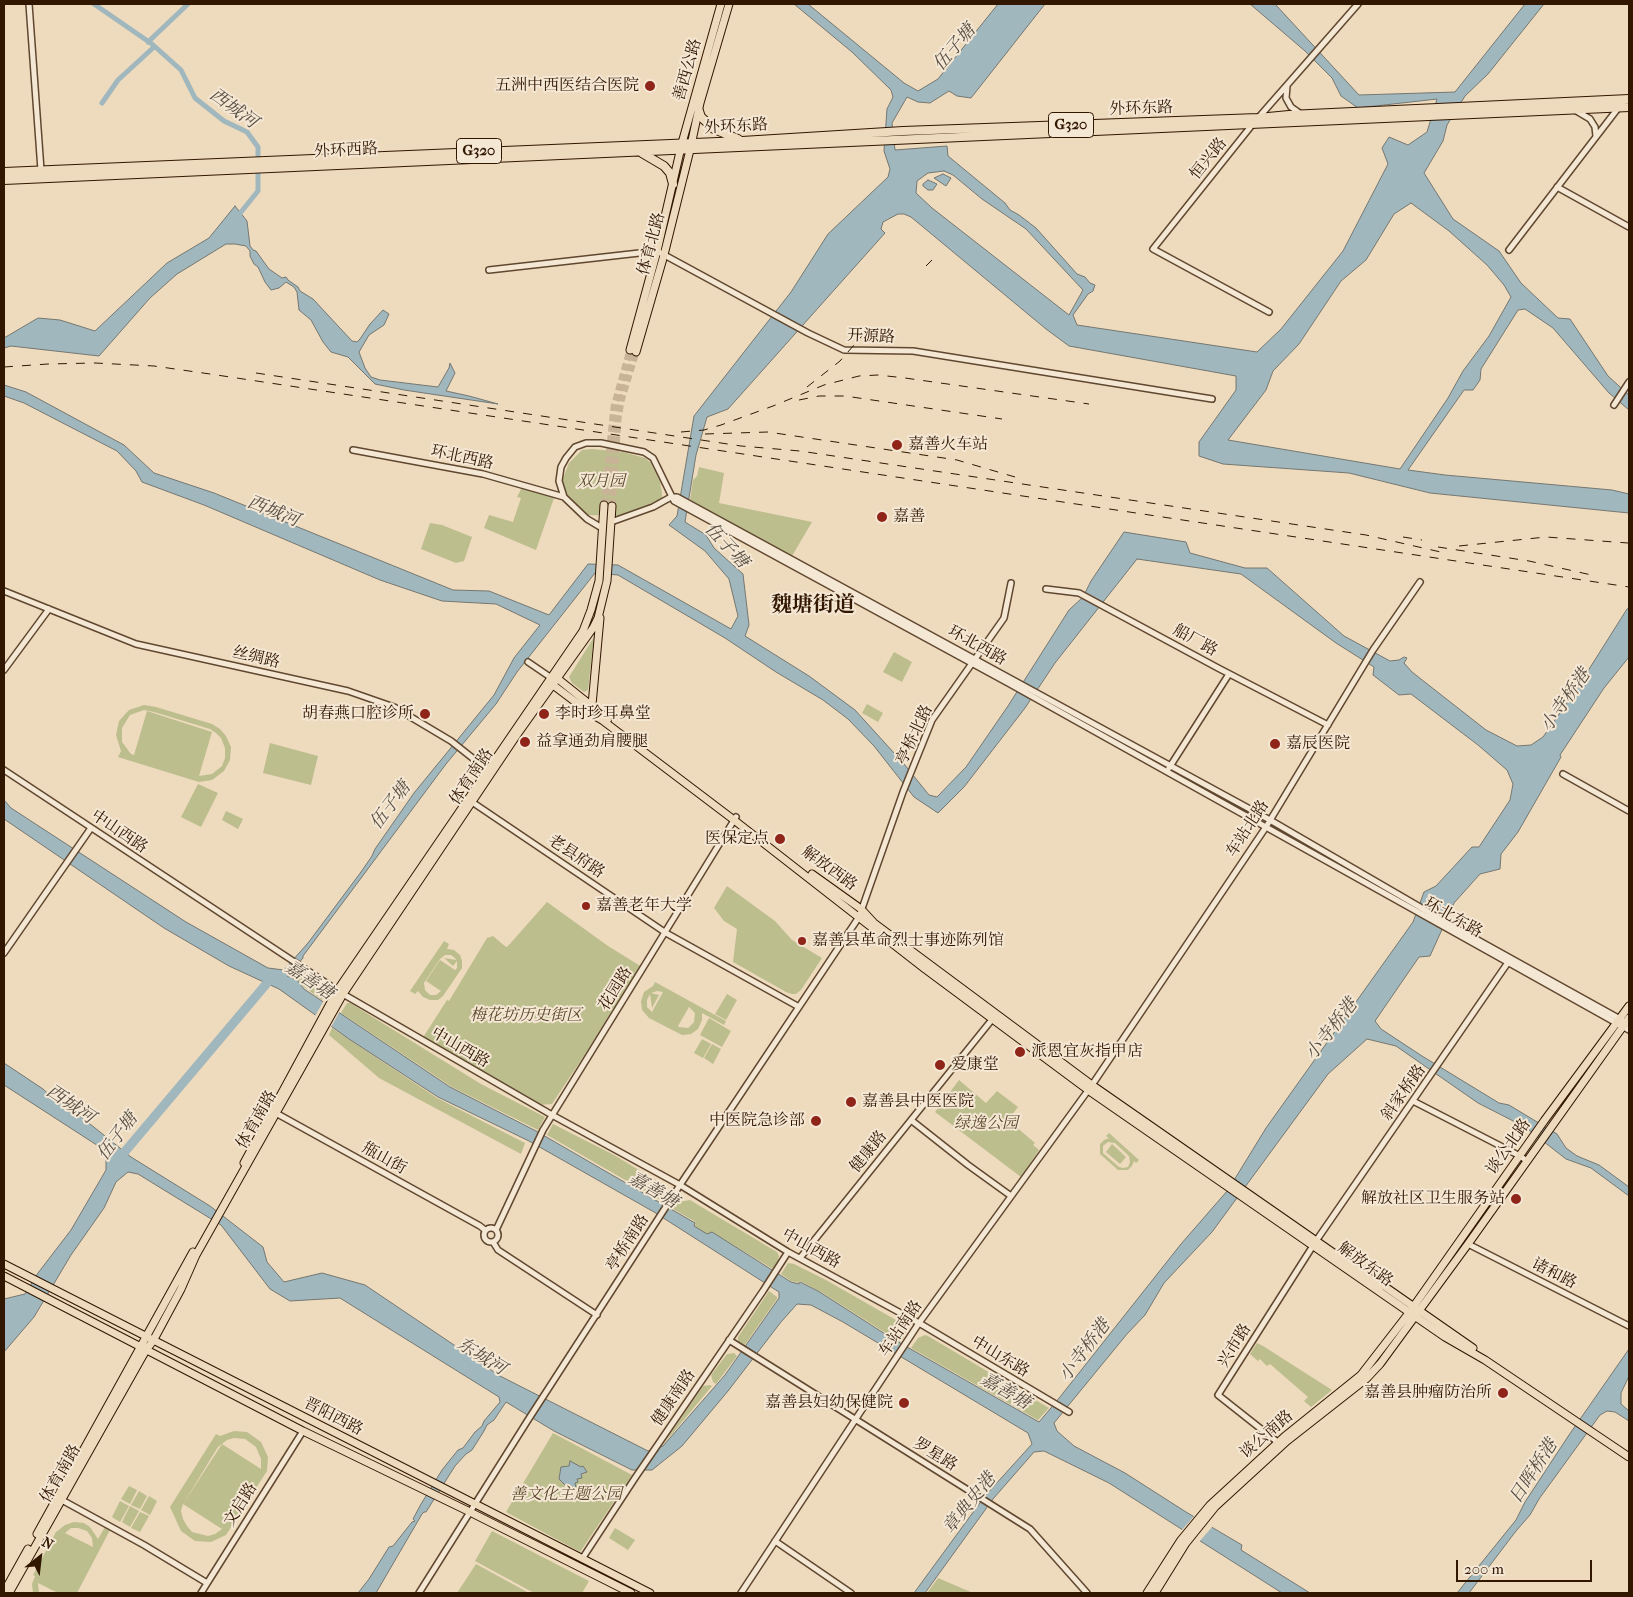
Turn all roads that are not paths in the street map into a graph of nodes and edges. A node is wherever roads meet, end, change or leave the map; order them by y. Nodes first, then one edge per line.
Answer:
1 (29, 4) edge
2 (721, 4) edge
3 (729, 4) edge
4 (1358, 4) edge
5 (1287, 86) junction
6 (1629, 92) edge
7 (1626, 99) edge
8 (1629, 107) edge
9 (1618, 108) junction
10 (1575, 110) junction
11 (698, 111) junction
12 (1302, 114) junction
13 (1258, 118) junction
14 (1290, 119) junction
15 (1252, 125) junction
16 (878, 137) junction
17 (1596, 137) junction
18 (742, 140) junction
19 (691, 146) junction
20 (681, 147) junction
21 (641, 152) junction
22 (278, 164) junction
23 (241, 166) junction
24 (41, 170) junction
25 (4, 172) edge
26 (4, 180) edge
27 (673, 184) junction
28 (1557, 187) junction
29 (1629, 226) edge
30 (1509, 250) dead end
31 (661, 253) junction
32 (489, 270) dead end
33 (1269, 312) dead end
34 (633, 351) tunnel mouth
35 (1628, 384) edge
36 (1212, 399) dead end
37 (1614, 405) dead end
38 (353, 450) dead end
39 (564, 497) junction
40 (674, 498) junction
41 (611, 522) junction
42 (602, 528) junction
43 (603, 581) junction
44 (1420, 582) dead end
45 (1011, 584) dead end
46 (1046, 589) dead end
47 (4, 591) edge
48 (601, 606) junction
49 (48, 609) junction
50 (528, 662) dead end
51 (974, 662) junction
52 (4, 670) edge
53 (1229, 674) junction
54 (550, 677) junction
55 (556, 682) junction
56 (1041, 699) junction
57 (592, 705) junction
58 (1328, 725) junction
59 (1170, 766) junction
60 (4, 770) edge
61 (489, 771) junction
62 (1166, 772) junction
63 (1563, 774) dead end
64 (472, 802) junction
65 (1629, 811) edge
66 (735, 818) junction
67 (1270, 820) junction
68 (1266, 827) junction
69 (91, 828) junction
70 (1408, 902) junction
71 (861, 909) junction
72 (858, 917) junction
73 (666, 933) junction
74 (4, 953) edge
75 (1509, 961) junction
76 (340, 992) junction
77 (1629, 1006) edge
78 (799, 1007) junction
79 (994, 1017) junction
80 (1624, 1023) edge
81 (1090, 1088) junction
82 (1413, 1101) junction
83 (274, 1112) junction
84 (552, 1115) junction
85 (911, 1120) junction
86 (1520, 1156) junction
87 (1527, 1161) junction
88 (680, 1185) junction
89 (1011, 1196) junction
90 (485, 1230) junction
91 (496, 1230) junction
92 (493, 1242) junction
93 (1315, 1243) junction
94 (1468, 1244) junction
95 (788, 1252) junction
96 (800, 1258) junction
97 (4, 1264) edge
98 (4, 1276) edge
99 (1414, 1312) junction
100 (597, 1314) junction
101 (919, 1323) junction
102 (1629, 1326) edge
103 (149, 1339) junction
104 (729, 1340) junction
105 (143, 1348) junction
106 (1068, 1412) dead end
107 (855, 1420) junction
108 (303, 1431) junction
109 (1600, 1434) junction
110 (1280, 1444) junction
111 (1629, 1452) edge
112 (1629, 1457) edge
113 (59, 1499) junction
114 (475, 1505) junction
115 (470, 1512) junction
116 (775, 1541) junction
117 (1184, 1542) junction
118 (582, 1558) junction
119 (208, 1582) junction
120 (4, 1592) edge
121 (9, 1593) edge
122 (201, 1593) edge
123 (419, 1593) edge
124 (631, 1593) edge
125 (650, 1593) edge
126 (741, 1593) edge
127 (851, 1593) edge
128 (1087, 1593) edge
129 (1147, 1593) edge
130 (1155, 1593) edge

1 - 24 street
2 - 20 main road, 善西公路
3 - 11 main road, 善西公路
4 - 5 street, 恒兴路
5 - 12 street
5 - 13 street, 恒兴路
6 - 7 street
7 - 9 street
7 - 12 highway, 外环东路 / G320
8 - 9 highway, G320
9 - 10 highway, G320
9 - 17 street
10 - 14 highway, 外环东路 / G320
10 - 17 street
11 - 18 highway
11 - 19 main road, 善西公路
12 - 14 highway, 外环东路 / G320
13 - 14 highway, 外环东路 / G320
13 - 15 street, 恒兴路
13 - 16 highway, 外环东路 / G320
14 - 15 highway, 外环东路 / G320
15 - 16 highway, 外环东路 / G320
15 - 33 street, 恒兴路
16 - 18 highway, 外环东路
16 - 19 highway, 外环东路 / G320
17 - 28 street
18 - 19 highway, 外环东路
19 - 20 highway, 外环西路 / G320
19 - 31 main road, 体育北路
20 - 21 highway, 外环西路 / G320
20 - 22 highway, 外环西路 / G320
20 - 27 main road, 体育北路
21 - 22 highway, 外环西路 / G320
21 - 27 highway
22 - 23 highway, 外环西路 / G320
23 - 24 highway, 外环西路 / G320
23 - 26 highway, 外环西路 / G320
24 - 25 highway, 外环西路 / G320
27 - 31 main road, 体育北路
28 - 29 street
28 - 30 street
31 - 32 street
31 - 34 main road, 体育北路
31 - 36 street, 开源路
35 - 37 street
38 - 39 street, 环北西路
39 - 40 street
39 - 42 street, 环北西路
40 - 41 street
40 - 51 street, 环北西路
41 - 42 main road
41 - 43 main road
42 - 43 main road
43 - 48 main road
43 - 54 main road
44 - 58 street, 车站北路
45 - 51 street, 亭桥北路
46 - 53 street, 船厂路
47 - 49 street, 丝绸路
48 - 55 main road
48 - 57 main road
49 - 52 street
49 - 61 street, 丝绸路
50 - 54 street, 解放西路
51 - 56 street, 环北西路
51 - 71 street, 亭桥北路
53 - 58 street, 船厂路
53 - 59 street
54 - 55 main road, 解放西路
54 - 61 main road, 体育南路
55 - 57 main road, 解放西路
55 - 61 main road, 体育南路
55 - 66 main road, 解放西路
56 - 59 street, 环北西路
56 - 62 street, 环北西路
57 - 66 main road, 解放西路
58 - 67 street, 车站北路
59 - 62 street
59 - 67 street, 环北西路
60 - 69 street, 中山西路
61 - 64 main road, 体育南路
61 - 76 main road, 体育南路
62 - 68 street, 环北西路
63 - 65 street
64 - 73 street, 老县府路
64 - 76 main road, 体育南路
66 - 71 main road, 解放西路
66 - 72 main road, 解放西路
66 - 73 street, 花园路
67 - 68 street, 车站北路
67 - 70 street, 环北东路
68 - 70 street, 环北东路
68 - 81 street, 车站北路
69 - 74 street
69 - 76 street, 中山西路
70 - 75 street, 环北东路
71 - 72 street, 亭桥南路
71 - 79 main road, 解放西路
72 - 78 street, 亭桥南路
72 - 79 main road, 解放西路
73 - 78 street, 老县府路
73 - 84 street, 花园路
75 - 80 street, 环北东路
75 - 82 street, 斜家桥路
76 - 83 main road, 体育南路
76 - 84 street, 中山西路
77 - 80 main road, 谈公北路
78 - 88 street, 亭桥南路
79 - 81 main road, 解放西路
79 - 85 street, 健康路
80 - 86 main road, 谈公北路
80 - 87 main road, 谈公北路
81 - 89 street, 车站南路
81 - 93 main road, 解放东路
82 - 86 street
82 - 93 street, 斜家桥路
83 - 90 street, 甁山街
83 - 103 main road, 体育南路
84 - 88 street, 中山西路
84 - 91 street, 花园路
85 - 89 street
85 - 96 street, 健康路
86 - 87 street
86 - 99 main road, 谈公北路
87 - 94 main road, 谈公北路
88 - 95 street, 中山西路
88 - 100 street, 亭桥南路
89 - 101 street, 车站南路
90 - 91 street
90 - 92 street
91 - 92 street
92 - 100 street
93 - 99 main road, 解放东路
93 - 110 street, 兴市路
94 - 99 main road, 谈公北路
94 - 102 street, 诸和路
95 - 96 street, 中山西路
95 - 104 street, 健康南路
96 - 101 street, 中山西路
97 - 103 main road, 晋阳西路
98 - 105 main road, 晋阳西路
99 - 109 main road, 解放东路
99 - 110 main road, 谈公南路
100 - 114 street, 亭桥南路
101 - 106 street, 中山东路
101 - 107 street, 车站南路
103 - 105 main road, 体育南路
103 - 114 main road, 晋阳西路
104 - 107 street, 罗星路
104 - 118 street, 健康南路
105 - 108 main road, 晋阳西路
105 - 113 main road, 体育南路
107 - 116 street, 车站南路
107 - 128 street, 罗星路
108 - 115 main road, 晋阳西路
108 - 119 street, 文启路
109 - 111 main road, 解放东路
109 - 112 main road, 解放东路
110 - 117 main road, 谈公南路
113 - 119 street
113 - 120 main road, 体育南路
113 - 121 main road, 体育南路
114 - 115 street, 亭桥南路
114 - 118 main road, 晋阳西路
115 - 123 street, 亭桥南路
115 - 124 main road, 晋阳西路
116 - 126 street, 车站南路
116 - 127 street
117 - 129 main road, 谈公南路
117 - 130 main road, 谈公南路
118 - 125 main road, 晋阳西路
119 - 122 street, 文启路

